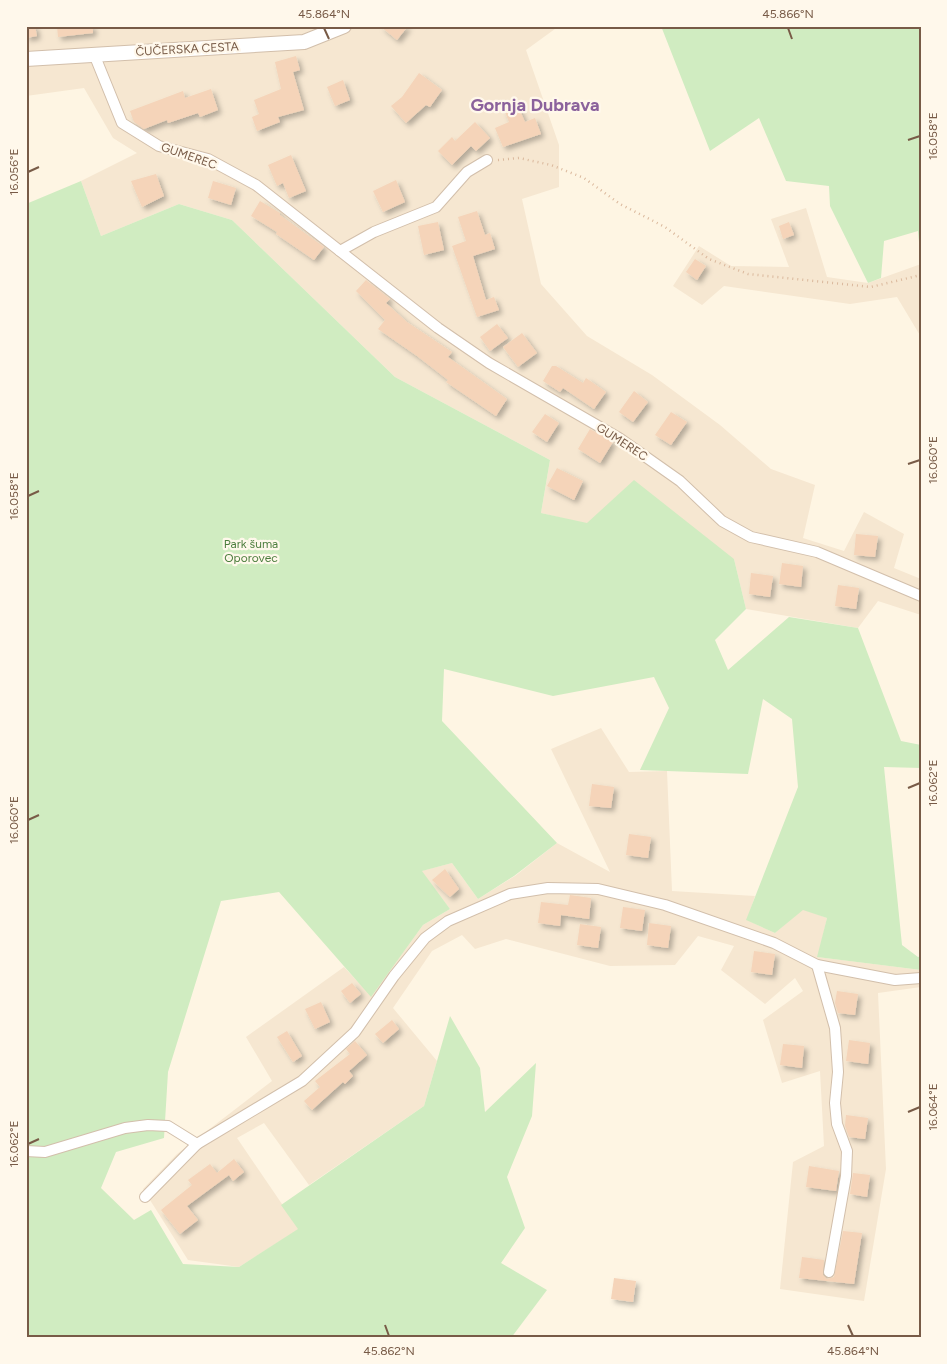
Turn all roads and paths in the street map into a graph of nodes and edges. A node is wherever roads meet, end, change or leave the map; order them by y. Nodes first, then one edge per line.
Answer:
1 (344, 26) edge
2 (94, 54) junction
3 (26, 59) edge
4 (487, 160) joint
5 (340, 251) junction
6 (921, 275) edge
7 (921, 596) edge
8 (816, 965) junction
9 (921, 978) edge
10 (197, 1144) junction
11 (26, 1152) edge
12 (145, 1197) dead end
13 (829, 1272) dead end

1 - 2 street, ČUČERSKA CESTA
2 - 3 street, ČUČERSKA CESTA
2 - 5 street, GUMEREC
4 - 5 street
4 - 6 path
5 - 7 street, GUMEREC
8 - 9 street
8 - 10 street
8 - 13 street
10 - 11 street
10 - 12 street

